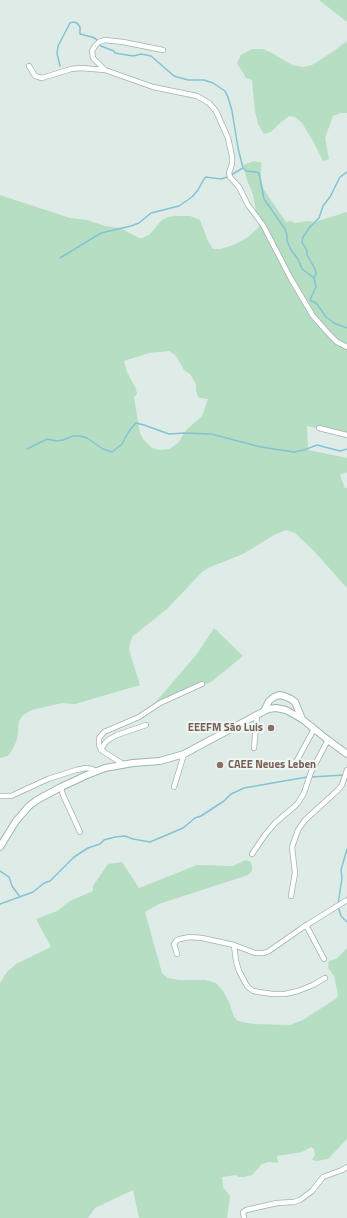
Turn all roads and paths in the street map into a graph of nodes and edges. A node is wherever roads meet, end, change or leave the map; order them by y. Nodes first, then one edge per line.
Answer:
1 (163, 50) dead end
2 (29, 66) dead end
3 (105, 70) junction
4 (347, 347) edge
5 (319, 428) dead end
6 (347, 435) edge
7 (202, 684) dead end
8 (283, 696) junction
9 (293, 701) junction
10 (280, 709) junction
11 (289, 711) junction
12 (260, 714) junction
13 (302, 719) junction
14 (146, 725) dead end
15 (314, 729) junction
16 (328, 740) junction
17 (254, 748) dead end
18 (101, 750) junction
19 (184, 754) junction
20 (347, 754) edge
21 (123, 764) junction
22 (295, 764) dead end
23 (347, 770) edge
24 (96, 771) junction
25 (61, 787) junction
26 (174, 787) dead end
27 (0, 796) edge
28 (80, 832) dead end
29 (0, 847) edge
30 (252, 854) dead end
31 (291, 896) dead end
32 (345, 901) edge
33 (306, 925) junction
34 (234, 945) junction
35 (177, 954) dead end
36 (324, 959) dead end
37 (325, 978) dead end
38 (347, 1167) edge
39 (244, 1218) edge

1 - 3 street
2 - 3 street
3 - 4 street
5 - 6 street
7 - 18 street
8 - 9 street
8 - 10 street
8 - 12 street
9 - 11 street
9 - 13 street
10 - 11 street
10 - 12 street
11 - 13 street
12 - 17 street
12 - 19 street
13 - 15 street
14 - 18 street
15 - 16 street
15 - 22 street
16 - 20 street
16 - 30 street
18 - 21 street
19 - 21 street
19 - 26 street
21 - 24 street
23 - 31 street
24 - 25 street
24 - 27 street
25 - 28 street
25 - 29 street
32 - 33 street
33 - 34 street
33 - 36 street
34 - 35 street
34 - 37 street
38 - 39 street

